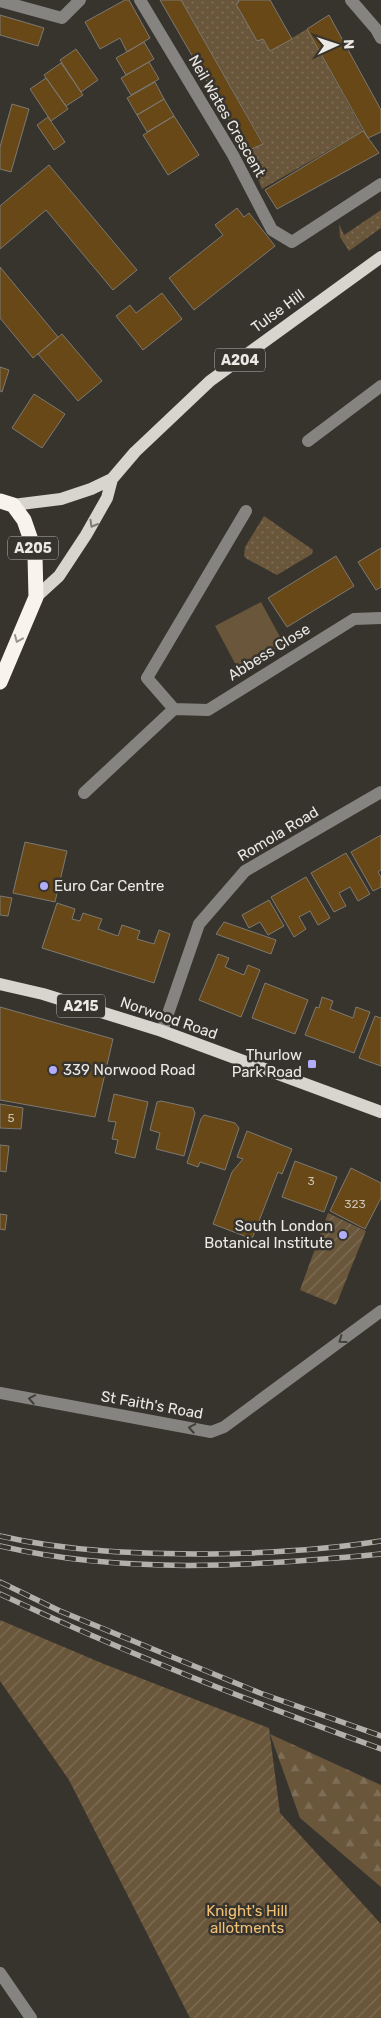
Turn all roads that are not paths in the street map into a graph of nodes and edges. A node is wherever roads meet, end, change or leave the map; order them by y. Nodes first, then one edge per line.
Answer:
1 (80, 0) edge
2 (140, 0) edge
3 (351, 0) edge
4 (0, 1) edge
5 (381, 38) edge
6 (381, 184) edge
7 (381, 257) edge
8 (381, 386) edge
9 (308, 442) dead end
10 (112, 479) junction
11 (6, 503) edge
12 (246, 511) dead end
13 (36, 597) junction
14 (381, 618) edge
15 (0, 682) edge
16 (174, 709) junction
17 (381, 792) edge
18 (84, 794) dead end
19 (0, 984) edge
20 (162, 1031) junction
21 (381, 1112) edge
22 (381, 1311) edge
23 (0, 1393) edge
24 (0, 1973) edge
25 (31, 2018) edge

1 - 4 street
2 - 6 street, Neil Wates Crescent
3 - 5 street
7 - 10 main road, Tulse Hill / A204
8 - 9 street
10 - 11 main road, Tulse Hill / A204
10 -> 13 main road, Tulse Hill / A204
11 - 13 highway, A205
12 - 16 street
13 -> 15 highway, Tulse Hill / A205
14 - 16 street, Abbess Close
16 - 18 street
17 - 20 street, Romola Road
19 - 20 main road, Norwood Road / A215
20 - 21 main road, Norwood Road / A215
22 -> 23 street, St Faith's Road
24 - 25 street

